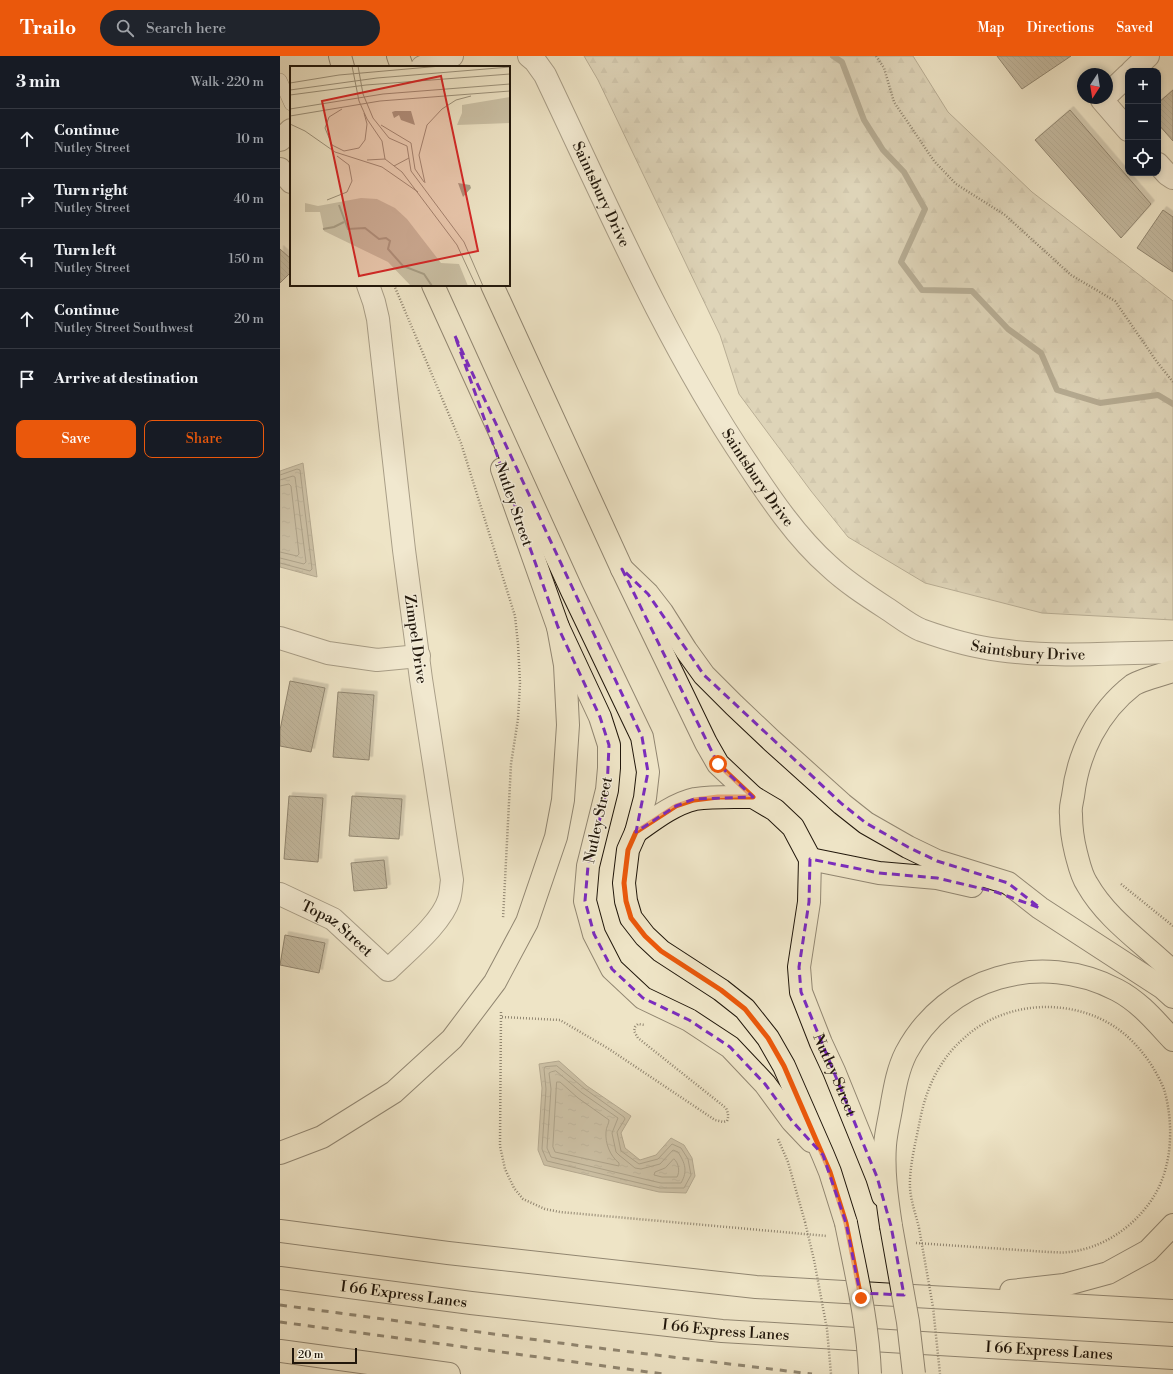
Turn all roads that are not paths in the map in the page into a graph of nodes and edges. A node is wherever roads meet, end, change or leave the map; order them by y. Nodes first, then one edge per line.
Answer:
1 (340, 56) edge
2 (398, 56) edge
3 (452, 56) edge
4 (529, 56) edge
5 (1148, 56) edge
6 (343, 66) edge
7 (402, 66) edge
8 (425, 66) edge
9 (1135, 68) edge
10 (1125, 78) edge
11 (280, 80) edge
12 (1113, 89) edge
13 (290, 102) edge
14 (1105, 104) edge
15 (1125, 127) edge
16 (290, 131) edge
17 (280, 140) edge
18 (1161, 167) edge
19 (280, 169) edge
20 (1173, 178) edge
21 (290, 181) edge
22 (368, 286) edge
23 (432, 286) edge
24 (492, 286) edge
25 (455, 336) junction
26 (622, 569) junction
27 (558, 627) junction
28 (280, 638) edge
29 (1173, 652) edge
30 (419, 656) junction
31 (1173, 671) edge
32 (753, 797) junction
33 (636, 832) junction
34 (810, 859) junction
35 (280, 894) edge
36 (1040, 908) junction
37 (388, 970) joint
38 (1173, 972) edge
39 (1173, 998) edge
40 (1173, 1040) edge
41 (280, 1153) edge
42 (823, 1154) junction
43 (1173, 1225) edge
44 (891, 1226) junction
45 (280, 1231) edge
46 (280, 1278) edge
47 (937, 1297) junction
48 (1173, 1311) edge
49 (280, 1351) edge
50 (1173, 1358) edge
51 (449, 1374) edge
52 (870, 1374) edge
53 (914, 1374) edge

1 - 6 main road
2 - 7 main road
3 - 8 street
4 - 29 street, Saintsbury Drive
5 - 9 street
10 - 12 street
11 - 13 lane
14 - 15 street
16 - 17 street
18 - 20 street
19 - 21 street
22 - 30 street, Zimpel Drive
23 - 25 main road, Nutley Street
24 - 26 main road, Nutley Street
25 - 27 main road, Nutley Street
25 - 33 main road, Nutley Street
26 - 32 main road, Nutley Street
26 - 36 main road
27 - 41 main road
27 - 42 main road, Nutley Street
28 - 30 street
30 - 37 street, Zimpel Drive
31 - 38 main road
32 - 33 main road
32 - 34 main road, Nutley Street
33 - 42 main road, Nutley Street
34 - 36 main road
34 - 44 main road, Nutley Street
35 - 37 street, Topaz Street
36 - 39 main road
40 - 44 main road
42 - 52 main road, Nutley Street, bridge
43 - 47 main road
44 - 53 main road, Nutley Street, bridge
45 - 47 main road
46 - 50 main road, I 66 Express Lanes
47 - 48 main road
49 - 51 main road

